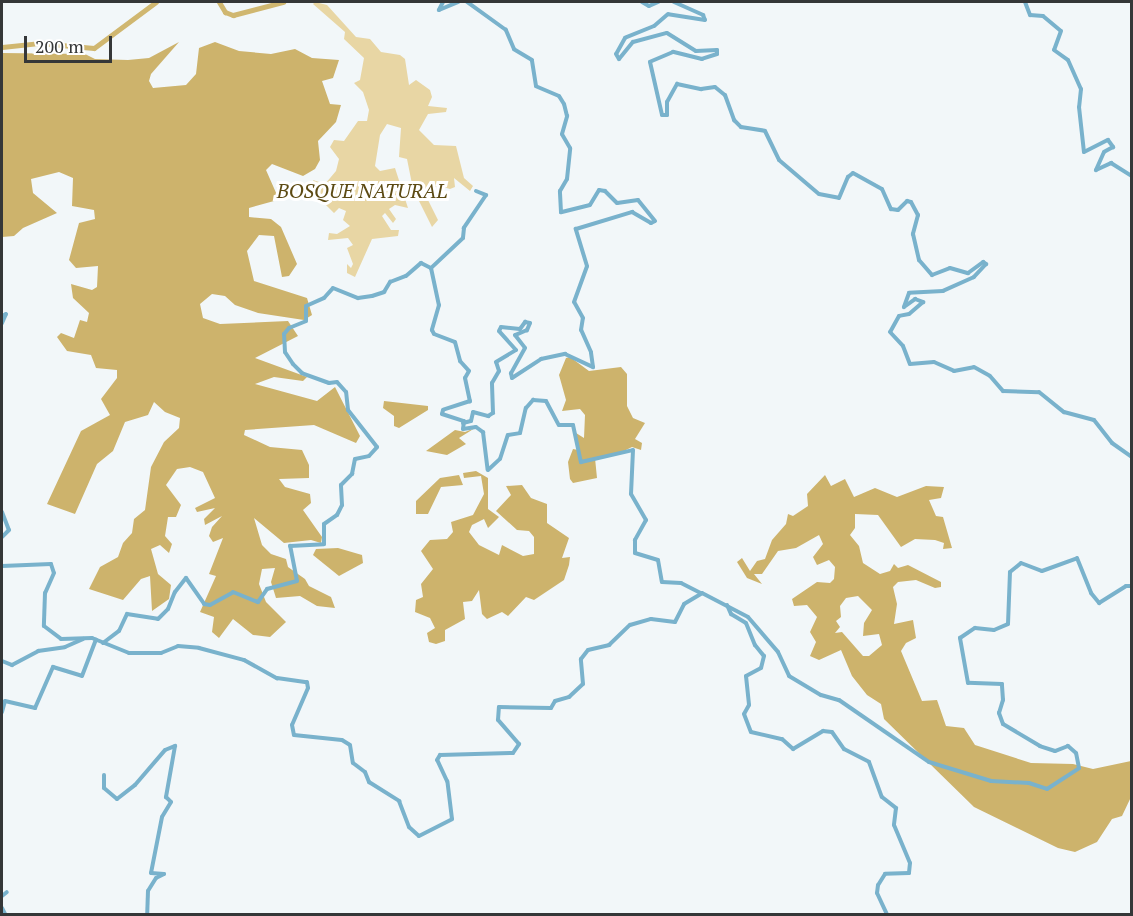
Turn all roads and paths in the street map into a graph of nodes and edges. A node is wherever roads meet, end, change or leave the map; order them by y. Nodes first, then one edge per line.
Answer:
1 (443, 2) edge
2 (458, 2) edge
3 (467, 2) edge
4 (642, 2) edge
5 (658, 2) edge
6 (674, 2) edge
7 (1025, 2) edge
8 (1131, 176) edge
9 (476, 191) dead end
10 (431, 268) junction
11 (2, 316) edge
12 (2, 323) edge
13 (464, 423) junction
14 (1131, 457) edge
15 (2, 512) edge
16 (2, 537) edge
17 (2, 566) edge
18 (1131, 586) edge
19 (702, 593) junction
20 (727, 605) junction
21 (87, 638) junction
22 (96, 640) junction
23 (103, 644) junction
24 (2, 661) edge
25 (2, 712) edge
26 (104, 775) dead end
27 (2, 908) edge
28 (5, 915) edge
29 (147, 915) edge
30 (887, 915) edge

1 - 2 street
3 - 13 street
4 - 5 street
6 - 14 street
7 - 8 street
9 - 10 street
10 - 13 street
10 - 23 street
11 - 12 street
13 - 19 street
15 - 16 street
17 - 21 street
18 - 20 street
19 - 20 street
19 - 23 street
20 - 30 street
21 - 22 street
21 - 24 street
22 - 23 street
22 - 25 street
26 - 29 street
27 - 28 street

